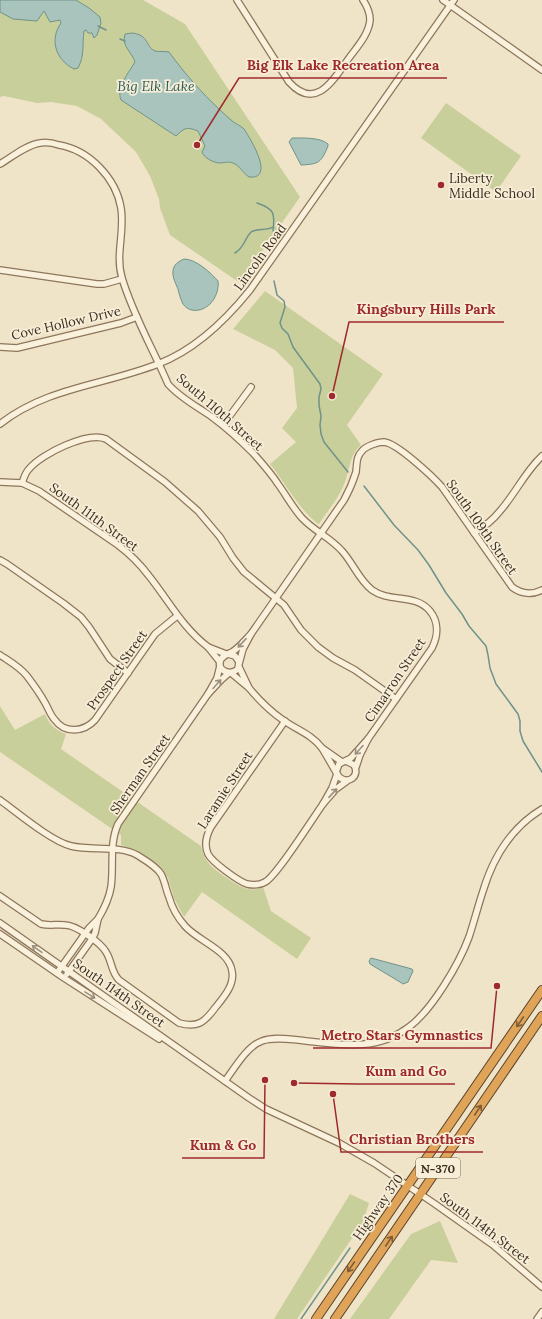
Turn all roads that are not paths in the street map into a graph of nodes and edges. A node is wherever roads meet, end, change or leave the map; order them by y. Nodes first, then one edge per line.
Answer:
1 (237, 0) edge
2 (363, 0) edge
3 (443, 0) edge
4 (453, 3) edge
5 (542, 70) edge
6 (0, 164) edge
7 (0, 270) edge
8 (122, 279) junction
9 (137, 317) junction
10 (0, 347) edge
11 (159, 364) junction
12 (251, 387) dead end
13 (0, 424) edge
14 (223, 425) junction
15 (542, 456) edge
16 (0, 482) edge
17 (22, 483) junction
18 (320, 533) junction
19 (474, 533) junction
20 (0, 560) edge
21 (539, 591) edge
22 (276, 598) junction
23 (428, 610) joint
24 (177, 616) junction
25 (251, 634) junction
26 (208, 647) junction
27 (227, 654) junction
28 (0, 655) edge
29 (220, 664) junction
30 (239, 665) junction
31 (128, 672) junction
32 (230, 673) junction
33 (249, 688) junction
34 (208, 694) junction
35 (396, 699) junction
36 (285, 721) junction
37 (368, 739) junction
38 (322, 748) junction
39 (344, 761) junction
40 (356, 767) junction
41 (337, 773) junction
42 (347, 781) junction
43 (0, 800) edge
44 (323, 804) junction
45 (542, 809) edge
46 (113, 850) junction
47 (0, 896) edge
48 (98, 920) junction
49 (0, 923) edge
50 (0, 934) edge
51 (85, 934) junction
52 (92, 939) junction
53 (62, 966) junction
54 (69, 971) junction
55 (57, 973) junction
56 (64, 978) junction
57 (542, 990) edge
58 (542, 1016) edge
59 (225, 1081) junction
60 (408, 1186) junction
61 (420, 1194) junction
62 (542, 1287) edge
63 (542, 1312) edge
64 (316, 1319) edge
65 (335, 1319) edge
66 (537, 1319) edge

1 - 2 street
3 - 4 street
4 - 5 street
4 - 11 street, Lincoln Road
6 - 8 street
7 - 8 street
8 - 9 street, South 110th Street
9 - 10 street, Cove Hollow Drive
9 - 11 street, South 110th Street
11 - 13 street, Lincoln Road
11 - 14 street, South 110th Street
12 - 14 street
14 - 18 street, South 110th Street
15 - 19 street
16 - 17 street, South 111th Street
17 - 22 street
17 - 24 street, South 111th Street
18 - 19 street, South 109th Street
18 - 22 street
18 - 23 street, South 110th Street
19 - 21 street, South 109th Street
20 - 31 street
22 - 25 street
22 - 35 street
23 - 35 street, Cimarron Street
24 - 26 street, South 111th Street
24 - 31 street, Prospect Street
25 -> 27 street
25 - 30 street
26 - 27 street, South 111th Street
26 - 29 street, South 111th Street
27 - 29 street
27 - 30 street
28 - 31 street, Prospect Street
29 - 32 street
29 - 34 street, Sherman Street
30 - 32 street
30 - 33 street
32 - 33 street
34 -> 32 street, Sherman Street
33 - 36 street
34 - 46 street, Sherman Street
35 - 37 street, Cimarron Street
36 - 38 street
36 - 44 street, Laramie Street
37 -> 39 street, Cimarron Street
37 - 40 street, Cimarron Street
38 - 39 street
38 - 41 street
39 - 40 street
39 - 41 street
40 - 42 street
41 - 42 street
41 - 44 street
44 -> 42 street
43 - 46 street
45 - 59 street
46 - 48 street, Sherman Street
46 - 52 street
47 - 51 street
48 - 51 street, Sherman Street
48 - 52 street, Sherman Street
53 -> 49 street, South 114th Street
50 - 55 street, South 114th Street
51 - 52 street
51 - 53 street, Sherman Street
52 - 54 street, Sherman Street
53 - 54 street, South 114th Street
53 - 55 street, Sherman Street
54 - 56 street, Sherman Street
54 - 59 street, South 114th Street
55 - 56 street, South 114th Street
56 -> 59 street, South 114th Street
57 -> 60 highway, Highway 370 / N-370
61 -> 58 highway, Highway 370 / N-370
59 - 60 street, South 114th Street
60 - 61 street, South 114th Street
60 -> 64 highway, Highway 370 / N-370
61 - 62 street, South 114th Street
65 -> 61 highway, Highway 370 / N-370
63 - 66 street

